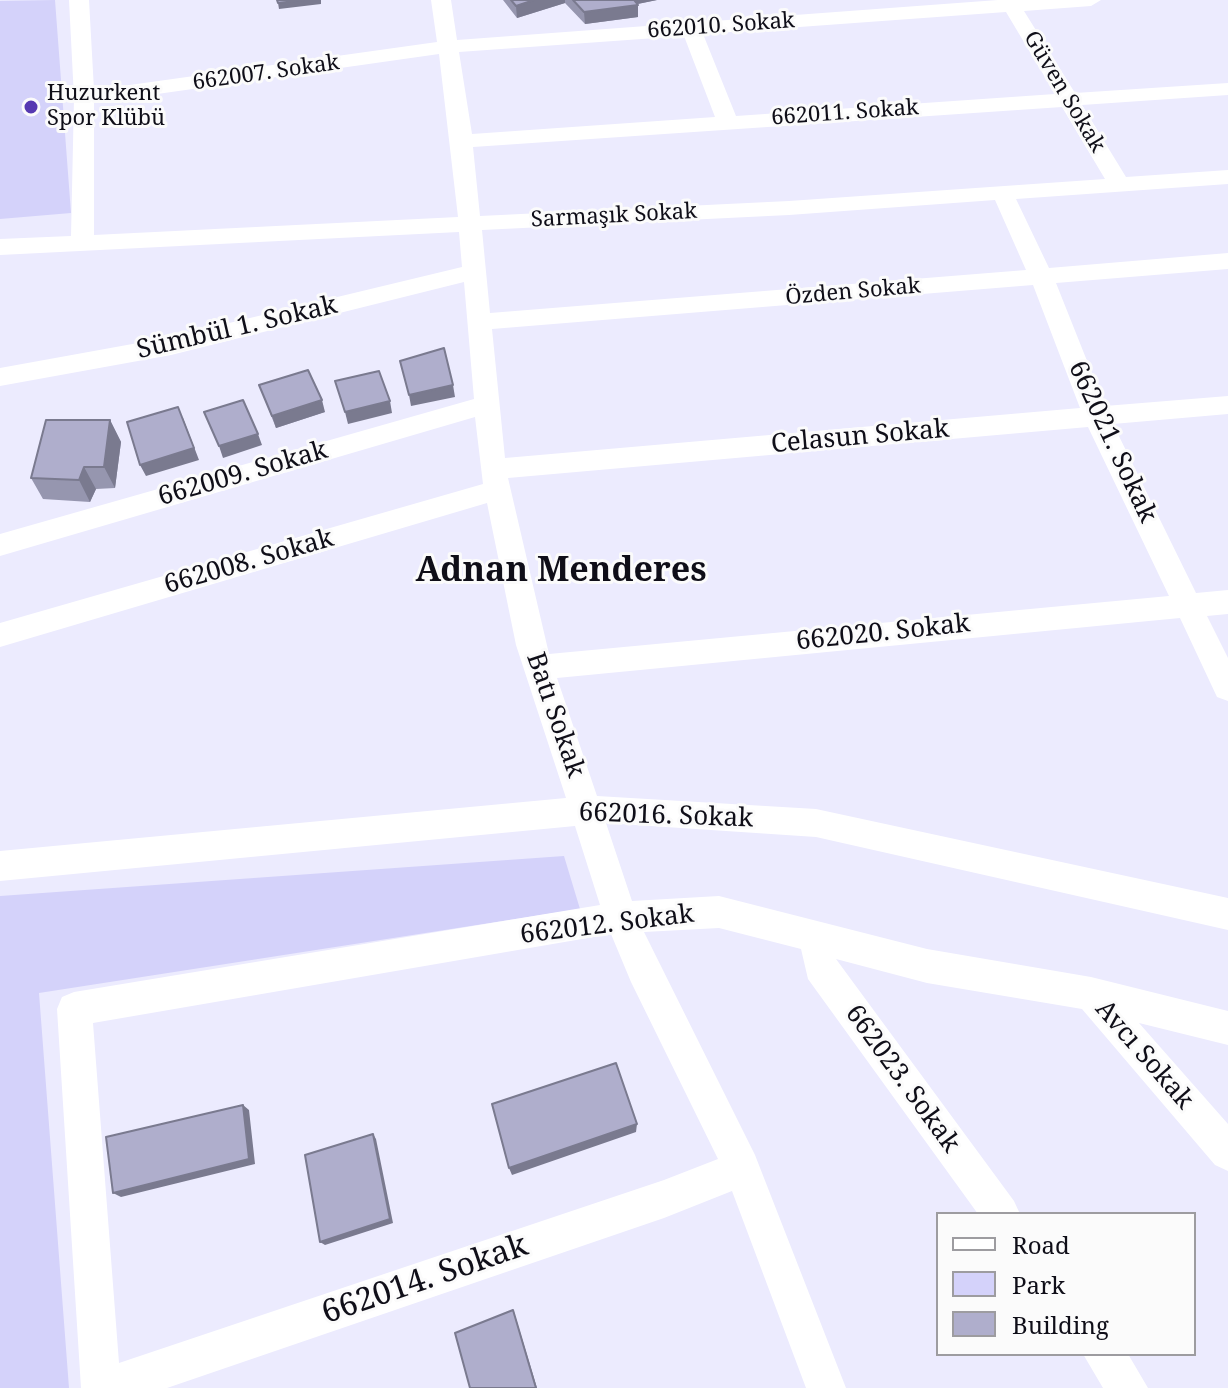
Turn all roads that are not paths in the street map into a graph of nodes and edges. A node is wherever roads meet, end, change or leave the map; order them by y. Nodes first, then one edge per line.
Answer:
1 (79, 0) edge
2 (441, 0) edge
3 (1091, 0) edge
4 (1009, 3) edge
5 (691, 29) junction
6 (447, 47) junction
7 (1228, 89) edge
8 (84, 98) junction
9 (1068, 98) junction
10 (727, 121) junction
11 (462, 141) junction
12 (1228, 177) edge
13 (1120, 185) junction
14 (1002, 192) junction
15 (468, 224) junction
16 (82, 243) junction
17 (0, 247) edge
18 (1228, 261) edge
19 (473, 272) junction
20 (1041, 276) junction
21 (479, 322) junction
22 (0, 377) edge
23 (487, 404) junction
24 (1228, 405) edge
25 (1096, 416) junction
26 (495, 480) junction
27 (0, 545) edge
28 (1228, 602) edge
29 (1188, 604) junction
30 (0, 635) edge
31 (538, 667) junction
32 (1228, 688) edge
33 (588, 810) junction
34 (0, 866) edge
35 (1228, 914) edge
36 (621, 917) junction
37 (816, 938) junction
38 (1091, 994) junction
39 (1228, 1028) edge
40 (1228, 1152) edge
41 (742, 1168) junction
42 (1000, 1212) edge
43 (1104, 1356) edge
44 (104, 1388) edge
45 (826, 1388) edge
46 (1128, 1388) edge

1 - 8 street
2 - 6 street, Batı Sokak
3 - 4 street, 662010. Sokak
4 - 5 street, 662010. Sokak
4 - 9 street, Güven Sokak
5 - 6 street, 662010. Sokak
5 - 10 street
6 - 8 street, 662007. Sokak
6 - 11 street, Batı Sokak
7 - 9 street, 662011. Sokak
8 - 16 street
9 - 10 street, 662011. Sokak
9 - 13 street, Güven Sokak
10 - 11 street, 662011. Sokak
11 - 15 street, Batı Sokak
12 - 13 street, Sarmaşık Sokak
13 - 14 street, Sarmaşık Sokak
14 - 15 street, Sarmaşık Sokak
14 - 20 street, 662021. Sokak
15 - 16 street, Sarmaşık Sokak
15 - 19 street, Batı Sokak
16 - 17 street, Sarmaşık Sokak
18 - 20 street, Özden Sokak
19 - 21 street, Batı Sokak
19 - 22 street, Sümbül 1. Sokak
20 - 21 street, Özden Sokak
20 - 25 street, 662021. Sokak
21 - 23 street, Batı Sokak
23 - 26 street, Batı Sokak
23 - 27 street, 662009. Sokak
24 - 25 street, Celasun Sokak
25 - 26 street, Celasun Sokak
25 - 29 street, 662021. Sokak
26 - 30 street, 662008. Sokak
26 - 31 street, Batı Sokak
28 - 29 street, 662020. Sokak
29 - 31 street, 662020. Sokak
29 - 32 street, 662021. Sokak
31 - 33 street, Batı Sokak
33 - 34 street, 662016. Sokak
33 - 35 street, 662016. Sokak
33 - 36 street, Batı Sokak
36 - 37 street, 662012. Sokak
36 - 41 street, Batı Sokak
36 - 44 street, 662012. Sokak
37 - 38 street, 662012. Sokak
37 - 42 street, 662023. Sokak
38 - 39 street, 662012. Sokak
38 - 40 street, Avcı Sokak
41 - 44 street, 662014. Sokak
41 - 45 street, Batı Sokak
43 - 46 street

